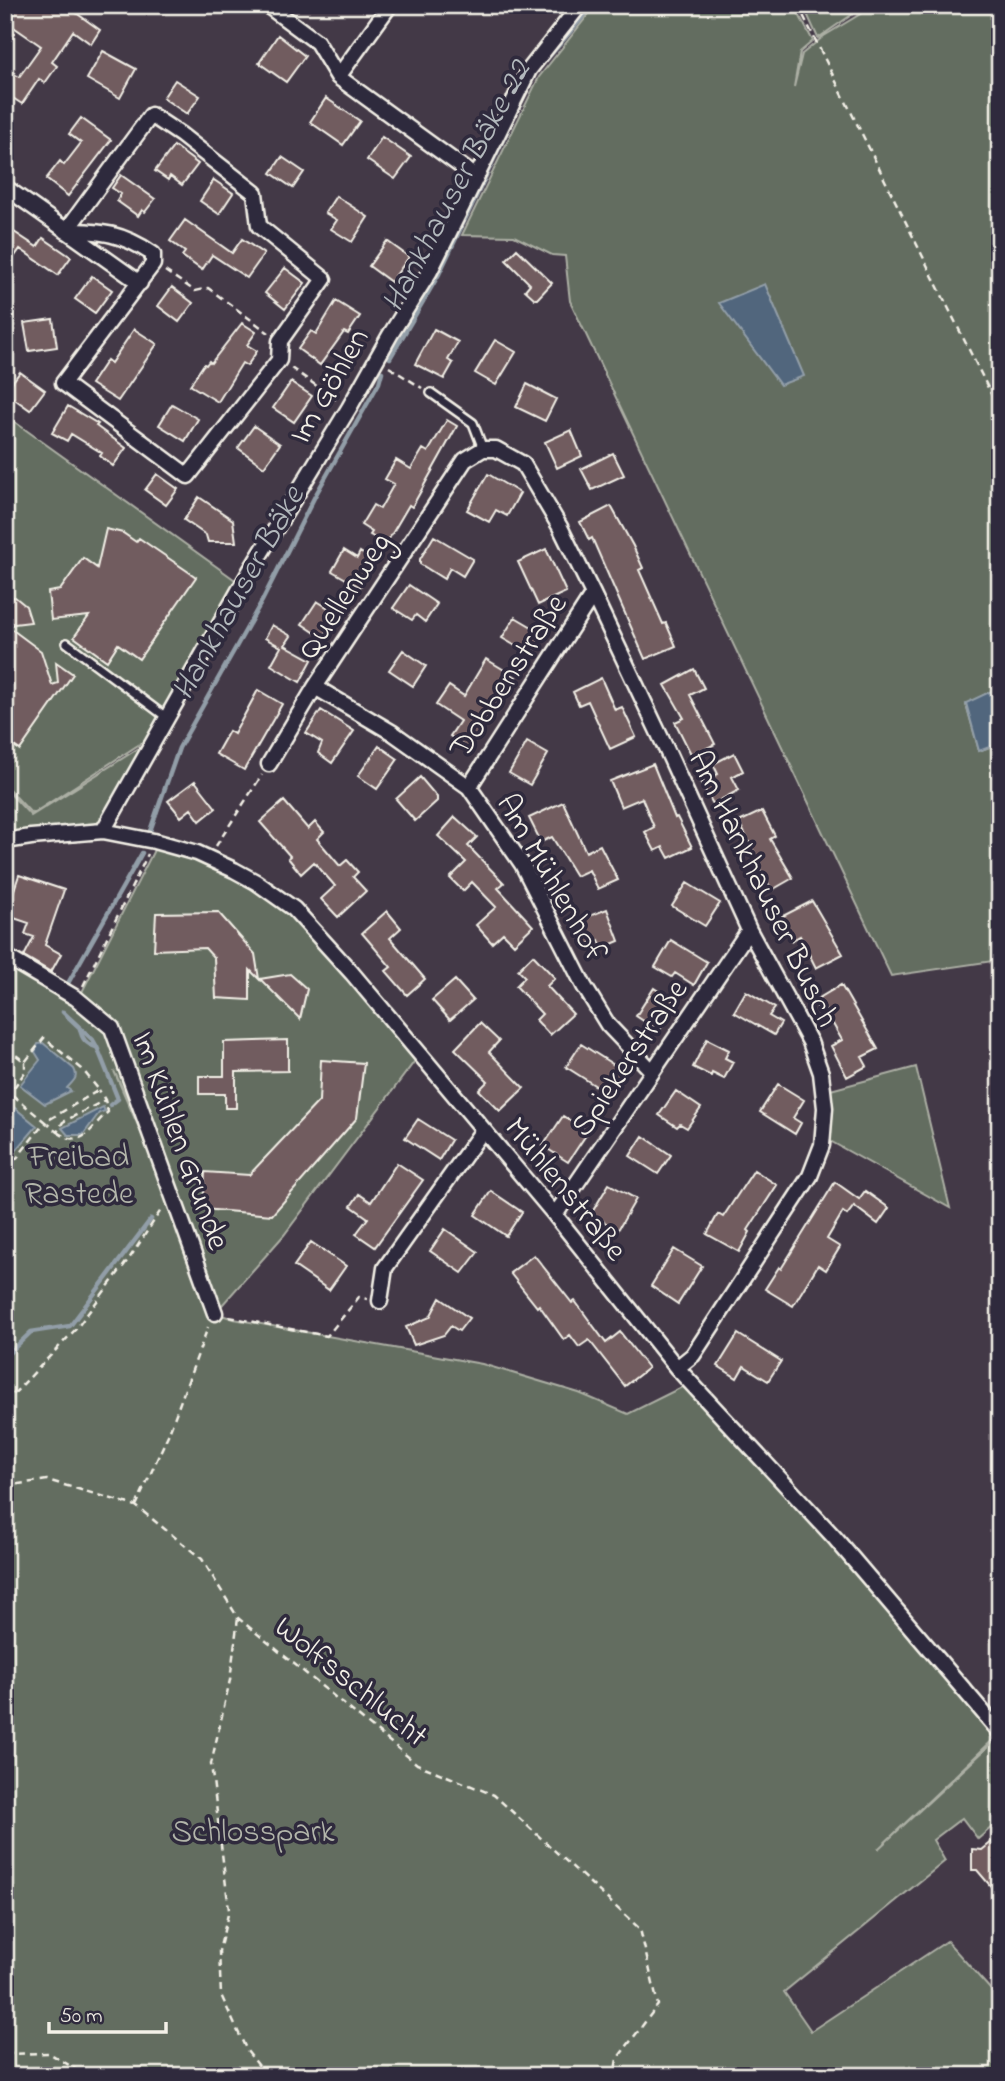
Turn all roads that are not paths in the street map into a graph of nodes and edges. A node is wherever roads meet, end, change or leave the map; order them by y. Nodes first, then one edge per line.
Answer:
1 (267, 5) edge
2 (390, 5) edge
3 (580, 5) edge
4 (338, 77) junction
5 (476, 177) junction
6 (5, 187) edge
7 (66, 231) junction
8 (140, 283) junction
9 (431, 393) road end
10 (483, 449) junction
11 (593, 594) junction
12 (67, 643) dead end
13 (315, 687) junction
14 (166, 717) junction
15 (269, 764) road end
16 (469, 787) junction
17 (103, 831) junction
18 (5, 841) edge
19 (749, 930) junction
20 (5, 956) edge
21 (652, 1071) junction
22 (483, 1130) junction
23 (555, 1216) junction
24 (380, 1301) road end
25 (215, 1312) road end
26 (677, 1368) junction
27 (1000, 1732) edge

1 - 4 street
2 - 4 street
3 - 5 street, Im Göhlen
4 - 5 street
5 - 14 street, Im Göhlen
6 - 7 street
7 - 8 street
7 - 8 street
7 - 8 street
9 - 10 lane
10 - 11 street, Am Hankhauser Busch
10 - 13 street, Quellenweg
11 - 16 street, Dobbenstraße
11 - 19 street, Am Hankhauser Busch
12 - 14 lane
13 - 15 street, Quellenweg
13 - 16 street, Am Mühlenhof
14 - 17 street, Im Göhlen
16 - 21 street, Am Mühlenhof
17 - 18 street, Mühlenstraße
17 - 22 street, Mühlenstraße
19 - 21 street, Spiekerstraße
19 - 26 street, Am Hankhauser Busch
20 - 25 street, Im Kühlen Grunde
21 - 23 street, Spiekerstraße
22 - 23 street, Mühlenstraße
22 - 24 street
23 - 26 street, Mühlenstraße
26 - 27 street, Mühlenstraße

